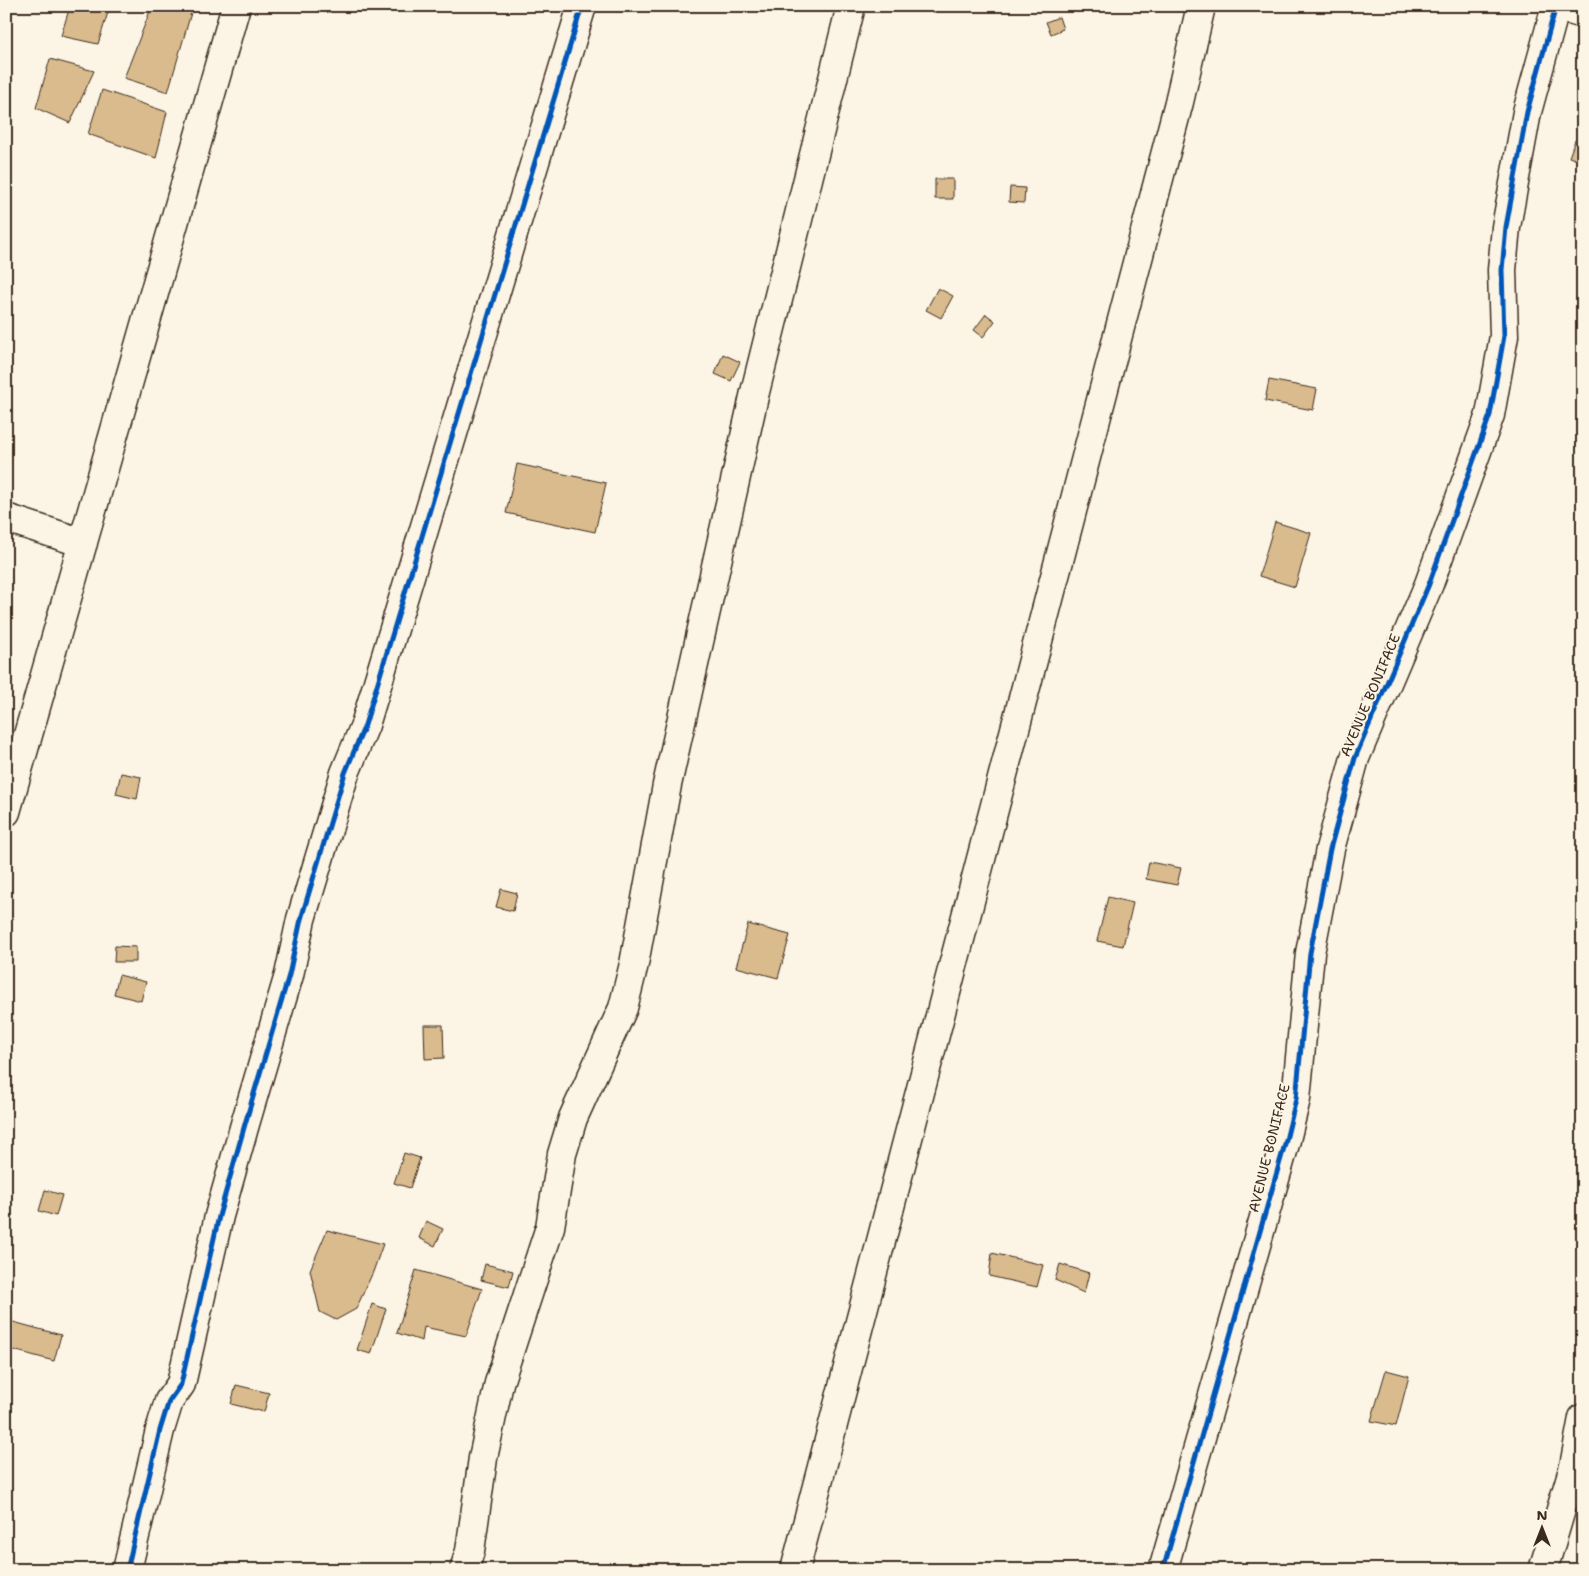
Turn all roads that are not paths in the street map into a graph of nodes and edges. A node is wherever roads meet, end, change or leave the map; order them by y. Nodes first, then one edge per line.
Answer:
1 (236, 6) edge
2 (582, 6) edge
3 (852, 6) edge
4 (1202, 6) edge
5 (1556, 6) edge
6 (1583, 14) edge
7 (6, 518) edge
8 (83, 543) junction
9 (6, 812) edge
10 (1583, 1418) edge
11 (127, 1570) edge
12 (464, 1570) edge
13 (795, 1570) edge
14 (1163, 1570) edge
15 (1542, 1570) edge

1 - 8 street
2 - 11 street
3 - 12 street
4 - 13 street
5 - 6 street
5 - 14 street, AVENUE BONIFACE
7 - 8 street
8 - 9 street
10 - 15 street

